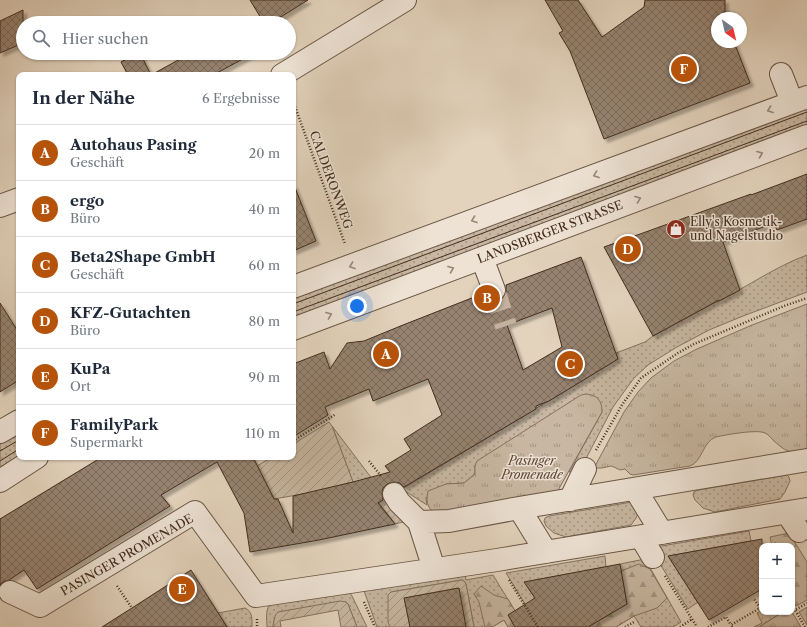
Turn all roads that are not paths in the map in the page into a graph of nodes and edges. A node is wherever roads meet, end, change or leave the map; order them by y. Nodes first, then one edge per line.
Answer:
1 (405, 0) edge
2 (287, 72) edge
3 (781, 74) dead end
4 (800, 99) edge
5 (807, 136) edge
6 (16, 200) edge
7 (0, 206) edge
8 (482, 258) junction
9 (296, 286) edge
10 (494, 290) tunnel mouth
11 (296, 328) edge
12 (16, 423) edge
13 (0, 432) edge
14 (32, 460) edge
15 (807, 460) edge
16 (585, 469) road end
17 (0, 481) edge
18 (635, 489) junction
19 (394, 494) dead end
20 (570, 500) junction
21 (519, 508) junction
22 (797, 511) edge
23 (419, 522) junction
24 (799, 531) dead end
25 (662, 533) junction
26 (641, 537) junction
27 (546, 552) junction
28 (653, 556) road end
29 (434, 569) junction
30 (10, 592) dead end

1 - 2 street
3 - 4 street
4 -> 9 street
8 -> 5 street, LANDSBERGER STRASSE
6 - 7 street
8 - 10 street
11 -> 8 street, LANDSBERGER STRASSE
12 - 13 street
14 - 17 street
15 - 18 street
16 - 20 street
18 - 20 street
18 - 25 street
19 - 23 street
20 - 21 street
21 - 23 street
21 - 27 street
22 - 24 street, PASINGER PROMENADE
22 - 25 street, PASINGER PROMENADE
23 - 29 street
25 - 26 street, PASINGER PROMENADE
26 - 27 street, PASINGER PROMENADE
26 - 28 street
27 - 29 street, PASINGER PROMENADE
29 - 30 street, PASINGER PROMENADE

